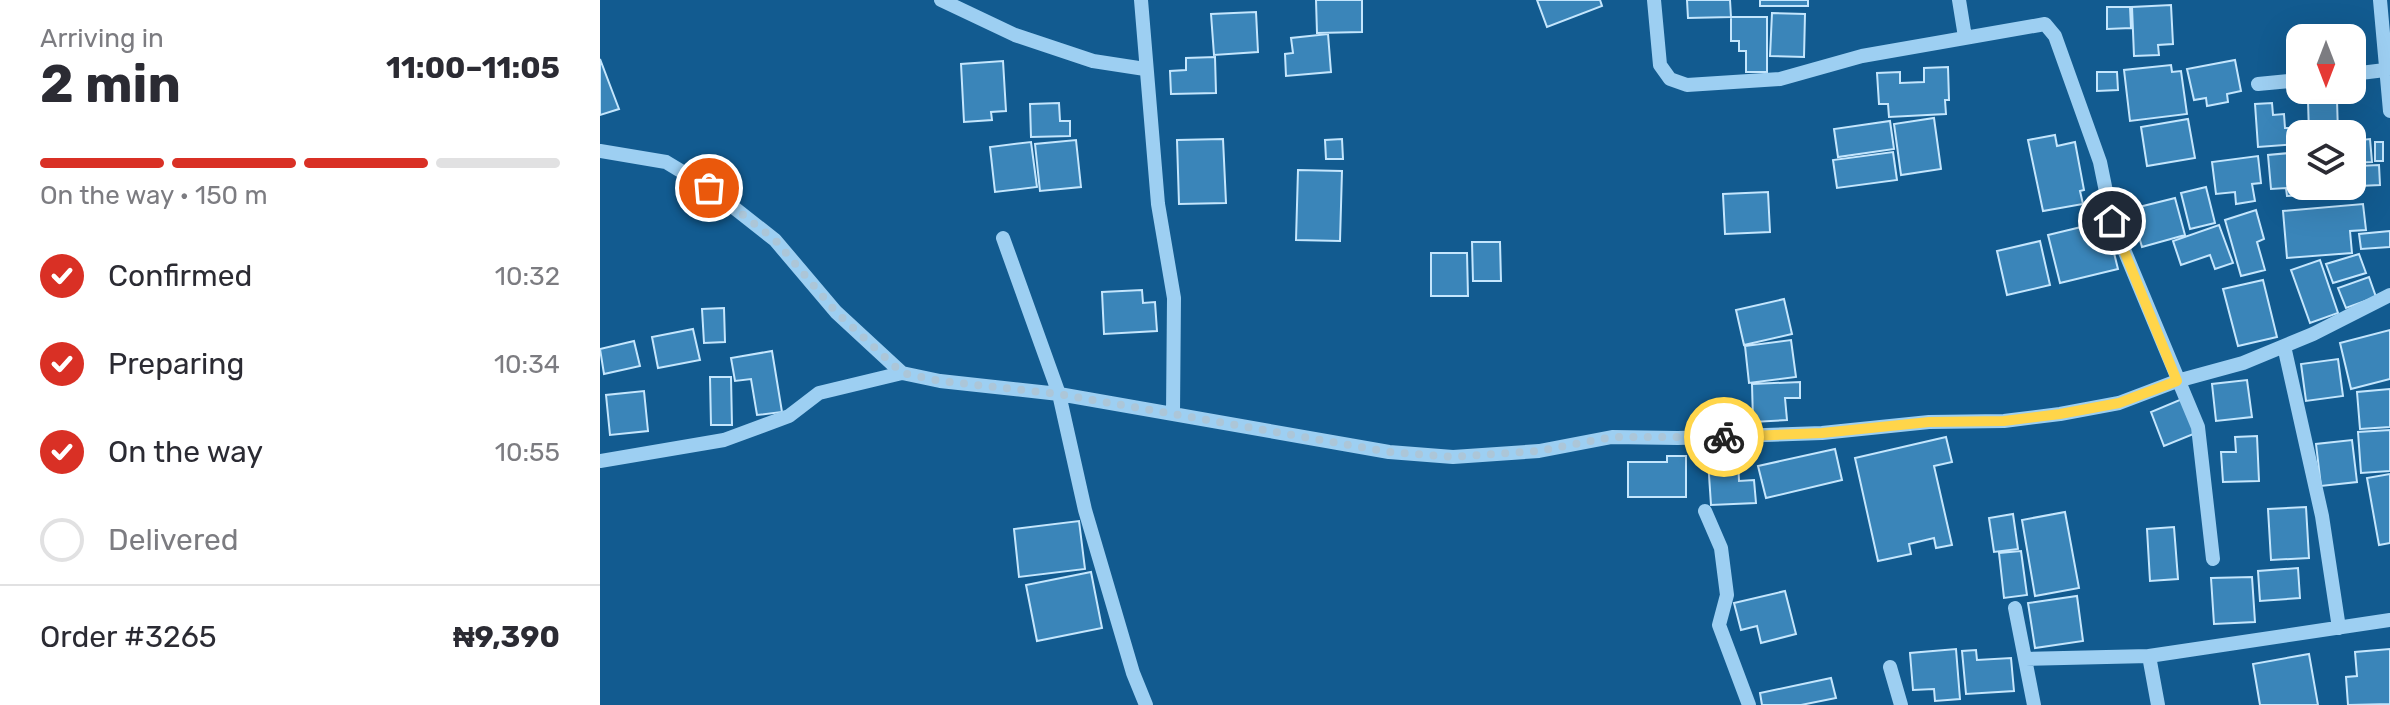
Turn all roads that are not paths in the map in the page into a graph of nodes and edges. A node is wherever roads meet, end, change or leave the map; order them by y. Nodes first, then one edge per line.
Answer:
1 (941, 0) edge
2 (1141, 0) edge
3 (1654, 0) edge
4 (1959, 0) edge
5 (2380, 0) edge
6 (1965, 37) junction
7 (1145, 69) junction
8 (2385, 70) junction
9 (2366, 72) edge
10 (2286, 81) edge
11 (2258, 84) dead end
12 (2390, 111) edge
13 (600, 151) edge
14 (1003, 238) dead end
15 (2390, 295) edge
16 (2284, 346) junction
17 (902, 373) junction
18 (2177, 381) junction
19 (1059, 394) junction
20 (1173, 413) junction
21 (600, 461) edge
22 (1705, 511) dead end
23 (2213, 559) dead end
24 (2015, 608) dead end
25 (2390, 620) edge
26 (2339, 628) junction
27 (2149, 656) junction
28 (2026, 659) junction
29 (1890, 667) dead end
30 (1146, 705) edge
31 (1749, 705) edge
32 (1901, 705) edge
33 (2034, 705) edge
34 (2158, 705) edge

1 - 7 street
2 - 7 street
3 - 6 street
4 - 6 street
5 - 8 street
6 - 18 street
7 - 20 street
8 - 9 street
8 - 12 street
10 - 11 street
13 - 17 street
14 - 19 street
15 - 16 street
16 - 18 street
16 - 26 street
17 - 19 street
17 - 21 street
18 - 20 street
18 - 23 street
19 - 20 street
19 - 30 street
22 - 31 street
24 - 28 street
25 - 26 street
26 - 27 street
27 - 28 street
27 - 34 street
28 - 33 street
29 - 32 street

